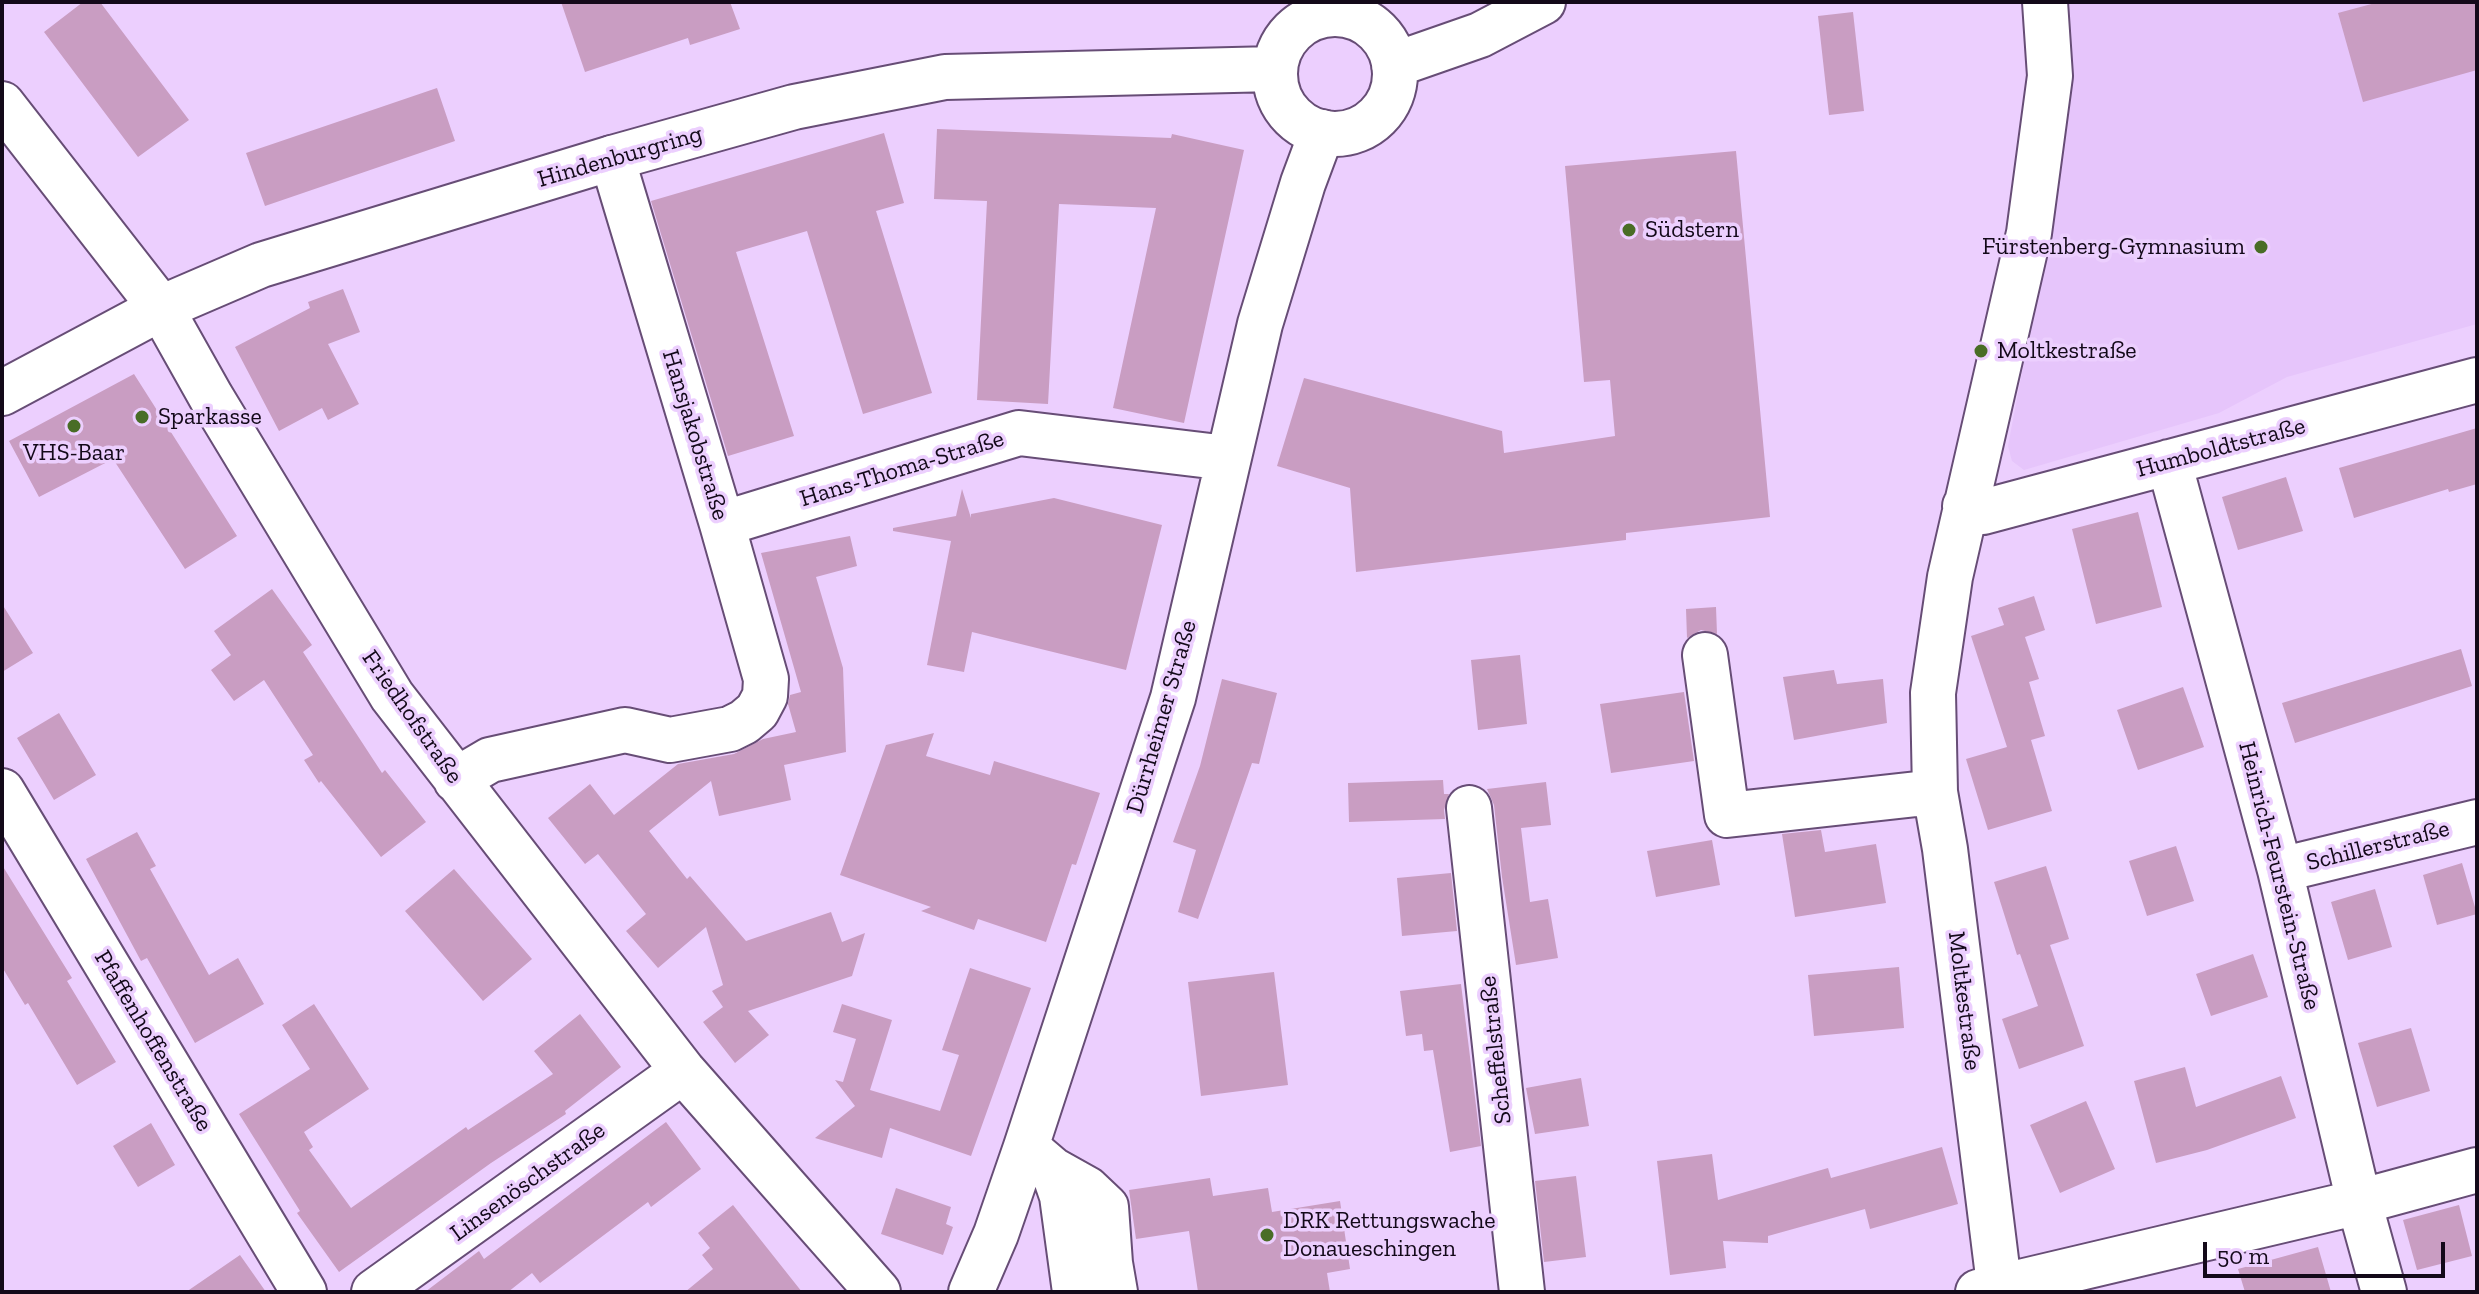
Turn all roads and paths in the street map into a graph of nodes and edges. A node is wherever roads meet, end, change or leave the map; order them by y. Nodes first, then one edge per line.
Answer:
1 (1543, 2) edge
2 (2045, 2) edge
3 (1347, 8) edge
4 (1394, 65) junction
5 (1274, 69) junction
6 (2, 104) edge
7 (1322, 132) junction
8 (612, 158) junction
9 (161, 308) junction
10 (2477, 380) edge
11 (2, 393) edge
12 (1227, 458) junction
13 (2169, 462) junction
14 (1965, 506) junction
15 (722, 524) junction
16 (1705, 655) dead end
17 (456, 780) junction
18 (2, 791) edge
19 (1935, 792) junction
20 (1469, 808) dead end
21 (2477, 822) edge
22 (2280, 870) junction
23 (683, 1071) junction
24 (1039, 1158) junction
25 (2477, 1170) edge
26 (2359, 1202) junction
27 (1992, 1290) edge
28 (304, 1292) edge
29 (374, 1292) edge
30 (878, 1292) edge
31 (971, 1292) edge
32 (1075, 1292) edge
33 (1115, 1292) edge
34 (1522, 1292) edge
35 (2384, 1292) edge

1 - 4 street
2 - 14 street, Moltkestraße
3 - 4 street
3 - 5 street
4 - 7 street
5 - 7 street
5 - 8 street, Hindenburgring
6 - 9 street, Friedhofstraße
7 - 12 street, Dürrheimer Straße
8 - 9 street, Hindenburgring
8 - 15 street, Hansjakobstraße
9 - 11 street, Hindenburgring
9 - 17 street, Friedhofstraße
10 - 13 street, Humboldtstraße
12 - 15 street, Hans-Thoma-Straße
12 - 24 street, Dürrheimer Straße
13 - 14 street, Humboldtstraße
13 - 22 street, Heinrich-Feurstein-Straße
14 - 19 street, Moltkestraße
15 - 17 street, Hansjakobstraße
16 - 19 street
17 - 23 street, Friedhofstraße
18 - 28 street, Pfaffenhoffenstraße
19 - 27 street, Moltkestraße
20 - 34 street, Scheffelstraße
21 - 22 street, Schillerstraße
22 - 26 street, Heinrich-Feurstein-Straße
23 - 29 street, Linsenöschstraße
23 - 30 street, Friedhofstraße
24 - 31 street, Dürrheimer Straße
24 - 32 street
24 - 33 street
25 - 26 street
26 - 27 street
26 - 35 street, Heinrich-Feurstein-Straße

